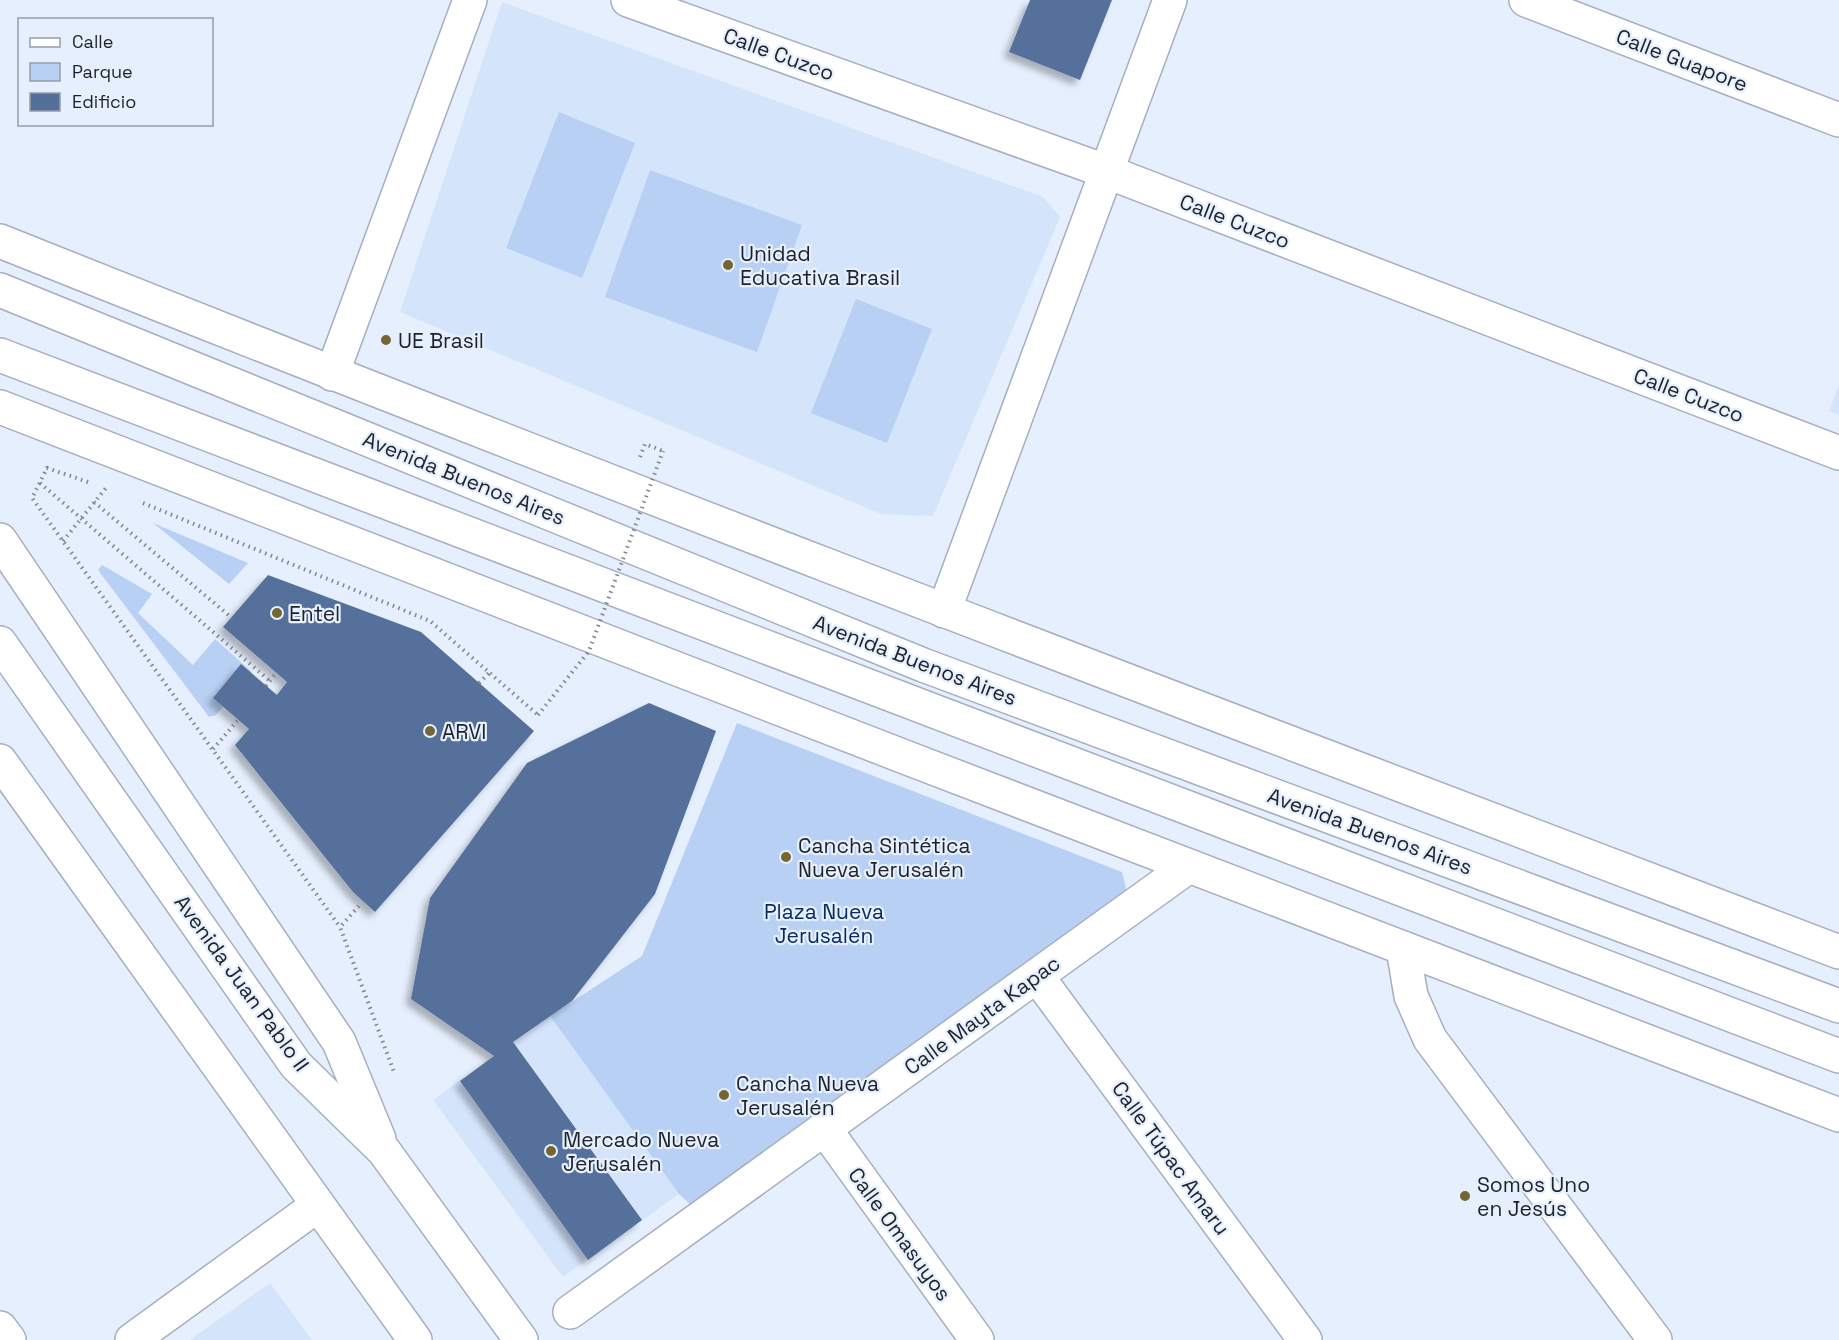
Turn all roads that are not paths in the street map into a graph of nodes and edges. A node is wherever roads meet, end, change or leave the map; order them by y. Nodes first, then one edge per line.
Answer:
1 (470, 0) edge
2 (628, 0) edge
3 (1170, 0) edge
4 (1526, 0) edge
5 (1839, 120) edge
6 (1105, 171) junction
7 (0, 241) edge
8 (0, 290) edge
9 (0, 355) edge
10 (332, 374) junction
11 (0, 407) edge
12 (1839, 453) edge
13 (0, 540) edge
14 (944, 611) junction
15 (0, 643) edge
16 (0, 761) edge
17 (1189, 866) junction
18 (1403, 948) junction
19 (1839, 952) edge
20 (1037, 976) junction
21 (1839, 1006) edge
22 (1839, 1056) edge
23 (1839, 1114) edge
24 (824, 1128) junction
25 (384, 1151) junction
26 (318, 1205) junction
27 (570, 1312) dead end
28 (0, 1328) edge
29 (9, 1340) edge
30 (132, 1340) edge
31 (415, 1340) edge
32 (521, 1340) edge
33 (976, 1340) edge
34 (1305, 1340) edge
35 (1655, 1340) edge

1 - 10 main road
2 - 6 main road, Calle Cuzco
3 - 6 main road
4 - 5 main road, Calle Guapore
6 - 12 main road, Calle Cuzco
6 - 14 main road
7 - 10 main road
8 - 21 main road, Avenida Buenos Aires
9 - 22 main road, Avenida Buenos Aires
10 - 14 main road
11 - 17 main road
13 - 25 main road
14 - 19 main road
15 - 25 main road, Avenida Juan Pablo II
16 - 26 main road
17 - 18 main road
17 - 20 main road, Calle Mayta Kapac
18 - 23 main road
18 - 35 main road
20 - 24 main road, Calle Mayta Kapac
20 - 34 main road, Calle Túpac Amaru
24 - 27 main road, Calle Mayta Kapac
24 - 33 main road, Calle Omasuyos
25 - 32 main road, Avenida Juan Pablo II
26 - 30 main road
26 - 31 main road
28 - 29 main road

